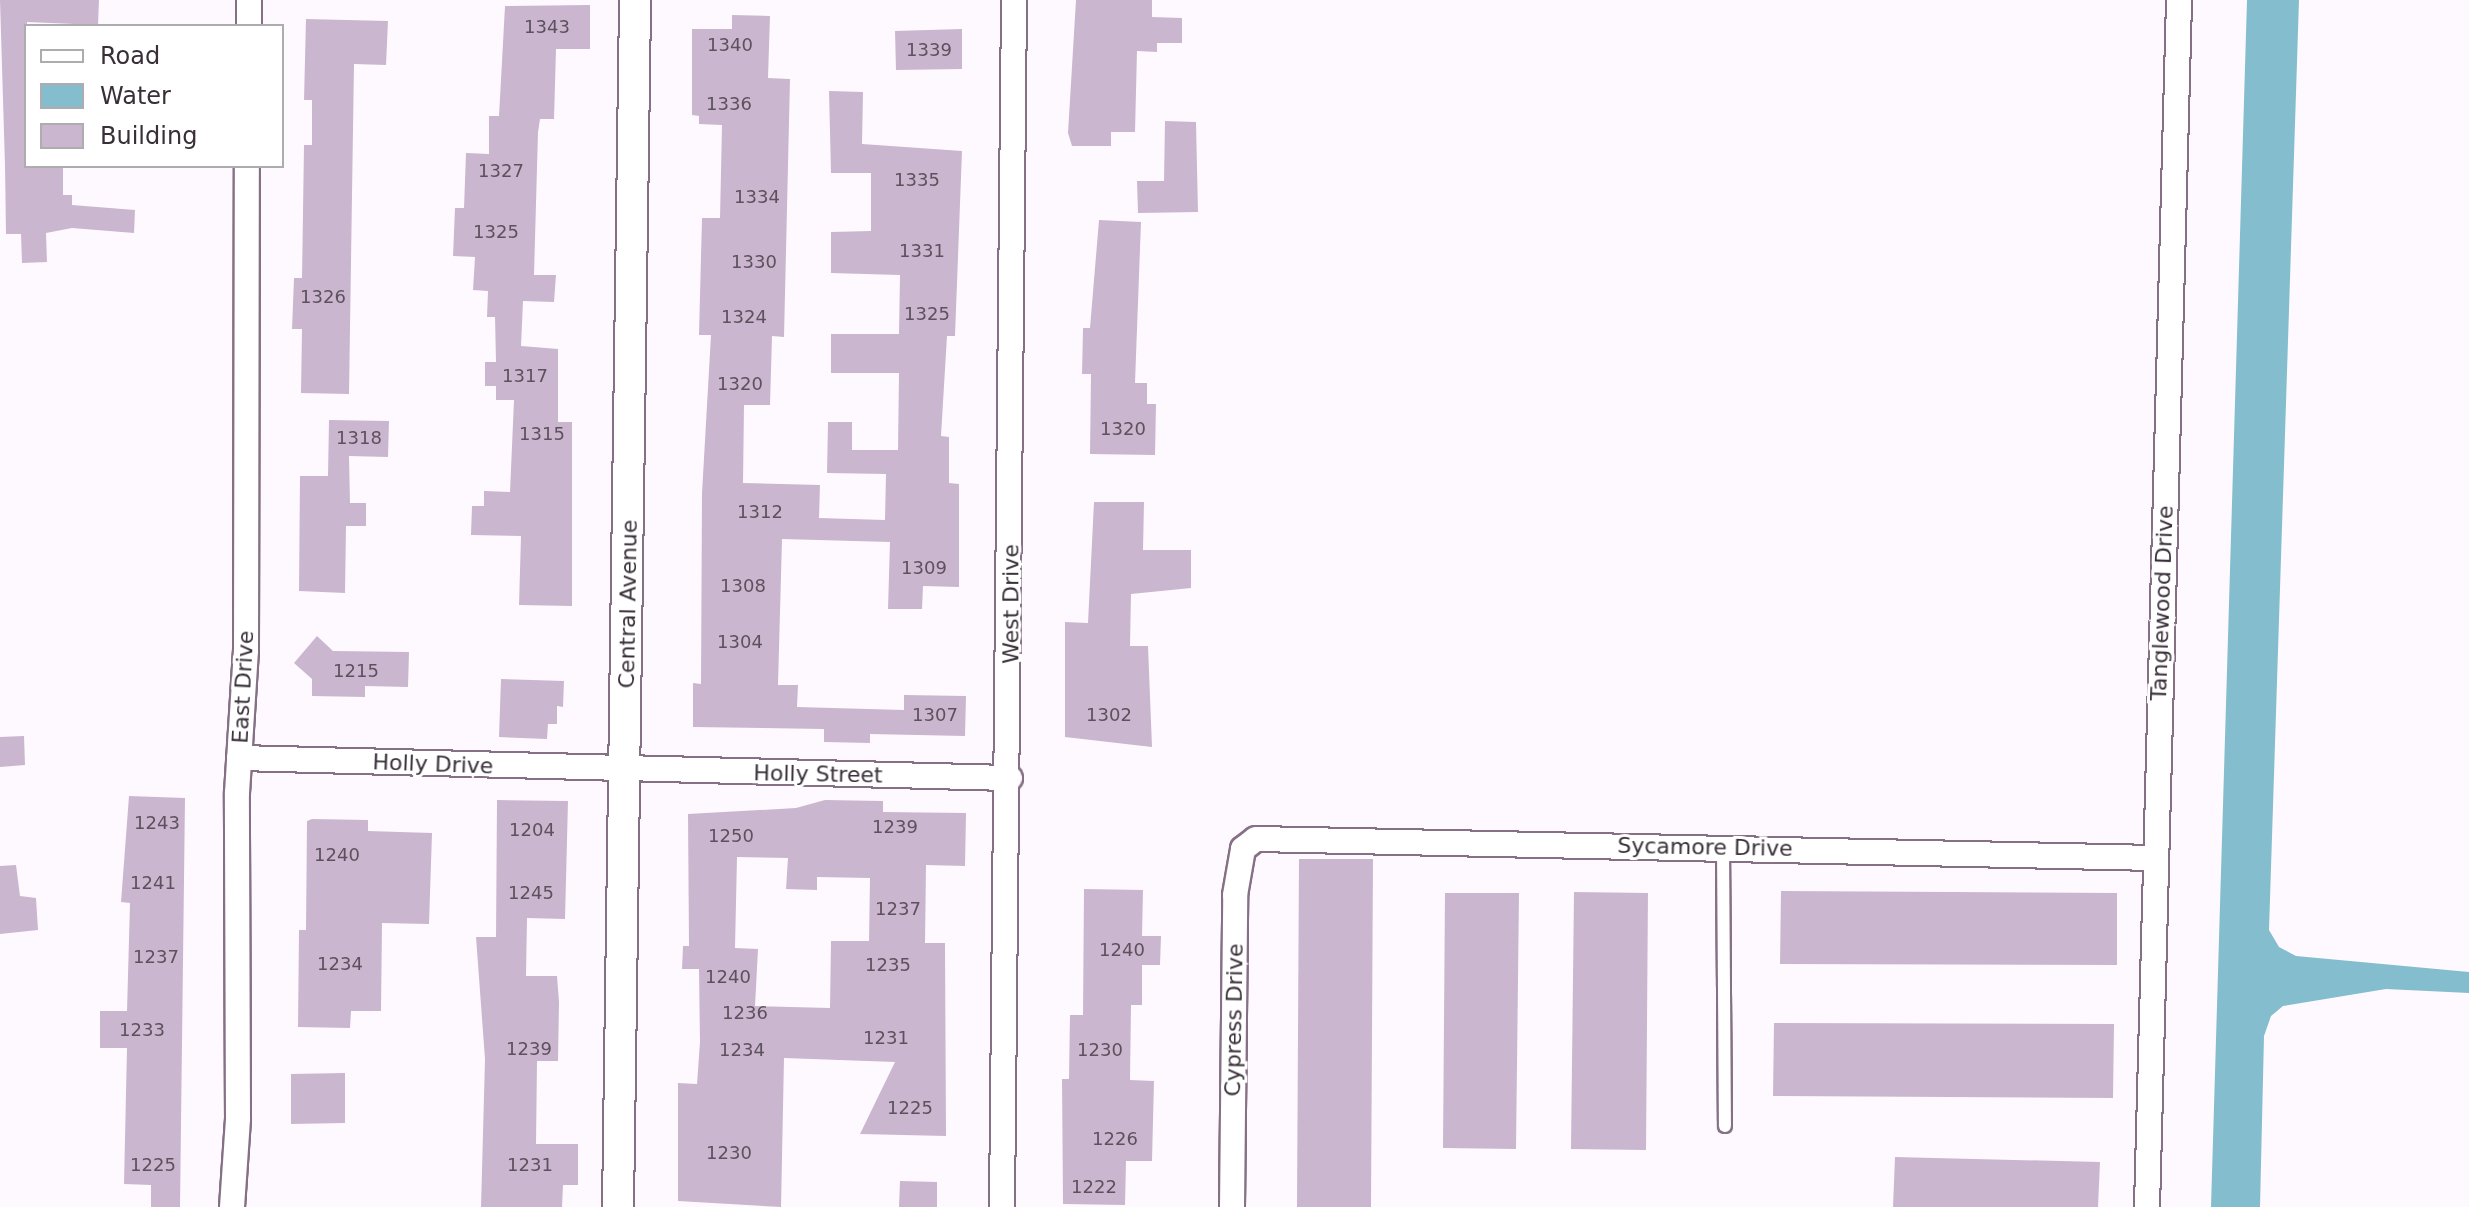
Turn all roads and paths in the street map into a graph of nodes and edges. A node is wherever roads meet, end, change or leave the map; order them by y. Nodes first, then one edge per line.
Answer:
1 (249, 0) edge
2 (635, 0) edge
3 (1014, 0) edge
4 (2179, 0) edge
5 (249, 24) edge
6 (247, 168) edge
7 (239, 758) junction
8 (627, 770) junction
9 (1010, 778) junction
10 (1256, 839) joint
11 (1723, 847) junction
12 (2155, 858) junction
13 (1725, 1126) dead end
14 (232, 1207) edge
15 (618, 1207) edge
16 (1002, 1207) edge
17 (1232, 1207) edge
18 (2147, 1207) edge

1 - 5 street
2 - 8 street, Central Avenue
3 - 9 street, West Drive
4 - 12 street, Tanglewood Drive
6 - 7 street, East Drive
7 - 8 street, Holly Drive
7 - 14 street, East Drive
8 - 9 street, Holly Street
8 - 15 street, Central Avenue
9 - 16 street, West Drive
10 - 11 street, Sycamore Drive
10 - 17 street, Cypress Drive
11 - 12 street, Sycamore Drive
11 - 13 lane
12 - 18 street, Tanglewood Drive

